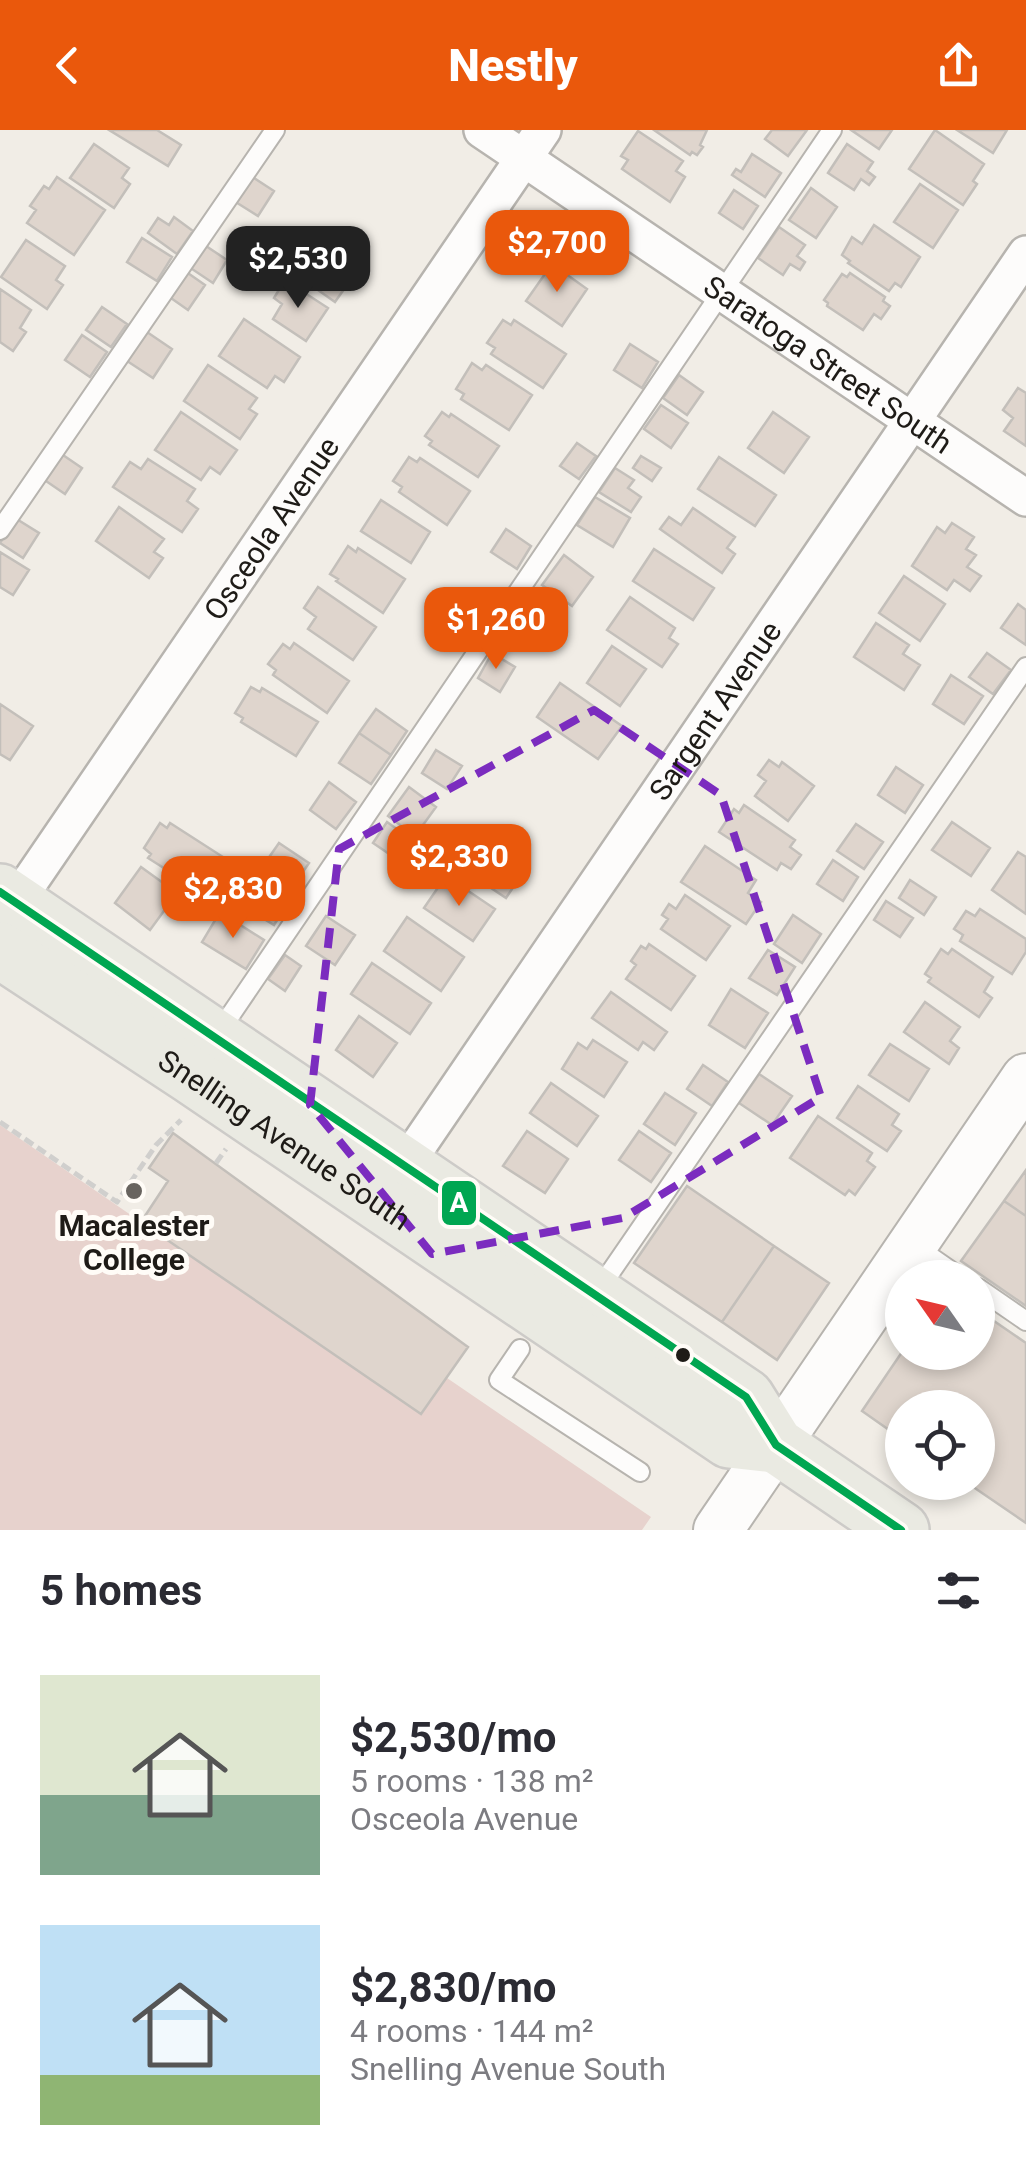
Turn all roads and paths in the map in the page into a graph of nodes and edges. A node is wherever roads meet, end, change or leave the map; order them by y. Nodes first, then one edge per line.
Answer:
1 (275, 130) edge
2 (482, 130) edge
3 (832, 130) edge
4 (534, 144) edge
5 (1026, 254) edge
6 (721, 291) junction
7 (912, 421) junction
8 (1026, 498) edge
9 (0, 530) edge
10 (1026, 667) edge
11 (4, 917) edge
12 (216, 1037) junction
13 (1026, 1078) edge
14 (182, 1119) dead end
15 (0, 1122) edge
16 (222, 1154) dead end
17 (216, 1163) dead end
18 (404, 1166) junction
19 (912, 1244) junction
20 (936, 1260) edge
21 (596, 1295) junction
22 (995, 1299) edge
23 (1026, 1320) edge
24 (520, 1349) dead end
25 (776, 1444) junction
26 (640, 1472) dead end
27 (718, 1530) edge
28 (901, 1530) edge

1 - 9 lane
2 - 4 street, Saratoga Street South
3 - 6 lane
4 - 6 street, Saratoga Street South
4 - 11 street, Osceola Avenue
5 - 7 street, Sargent Avenue
6 - 7 street, Saratoga Street South
6 - 12 lane
7 - 8 street, Saratoga Street South
7 - 18 street, Sargent Avenue
10 - 21 lane
11 - 12 main road, Snelling Avenue South
11 - 25 main road, Snelling Avenue South
12 - 18 main road, Snelling Avenue South
13 - 19 street
14 - 15 path
16 - 17 path
18 - 21 main road, Snelling Avenue South
19 - 20 lane
19 - 25 street
21 - 25 main road, Snelling Avenue South
22 - 23 lane
24 - 26 lane
25 - 27 street
25 - 28 main road, Snelling Avenue South

